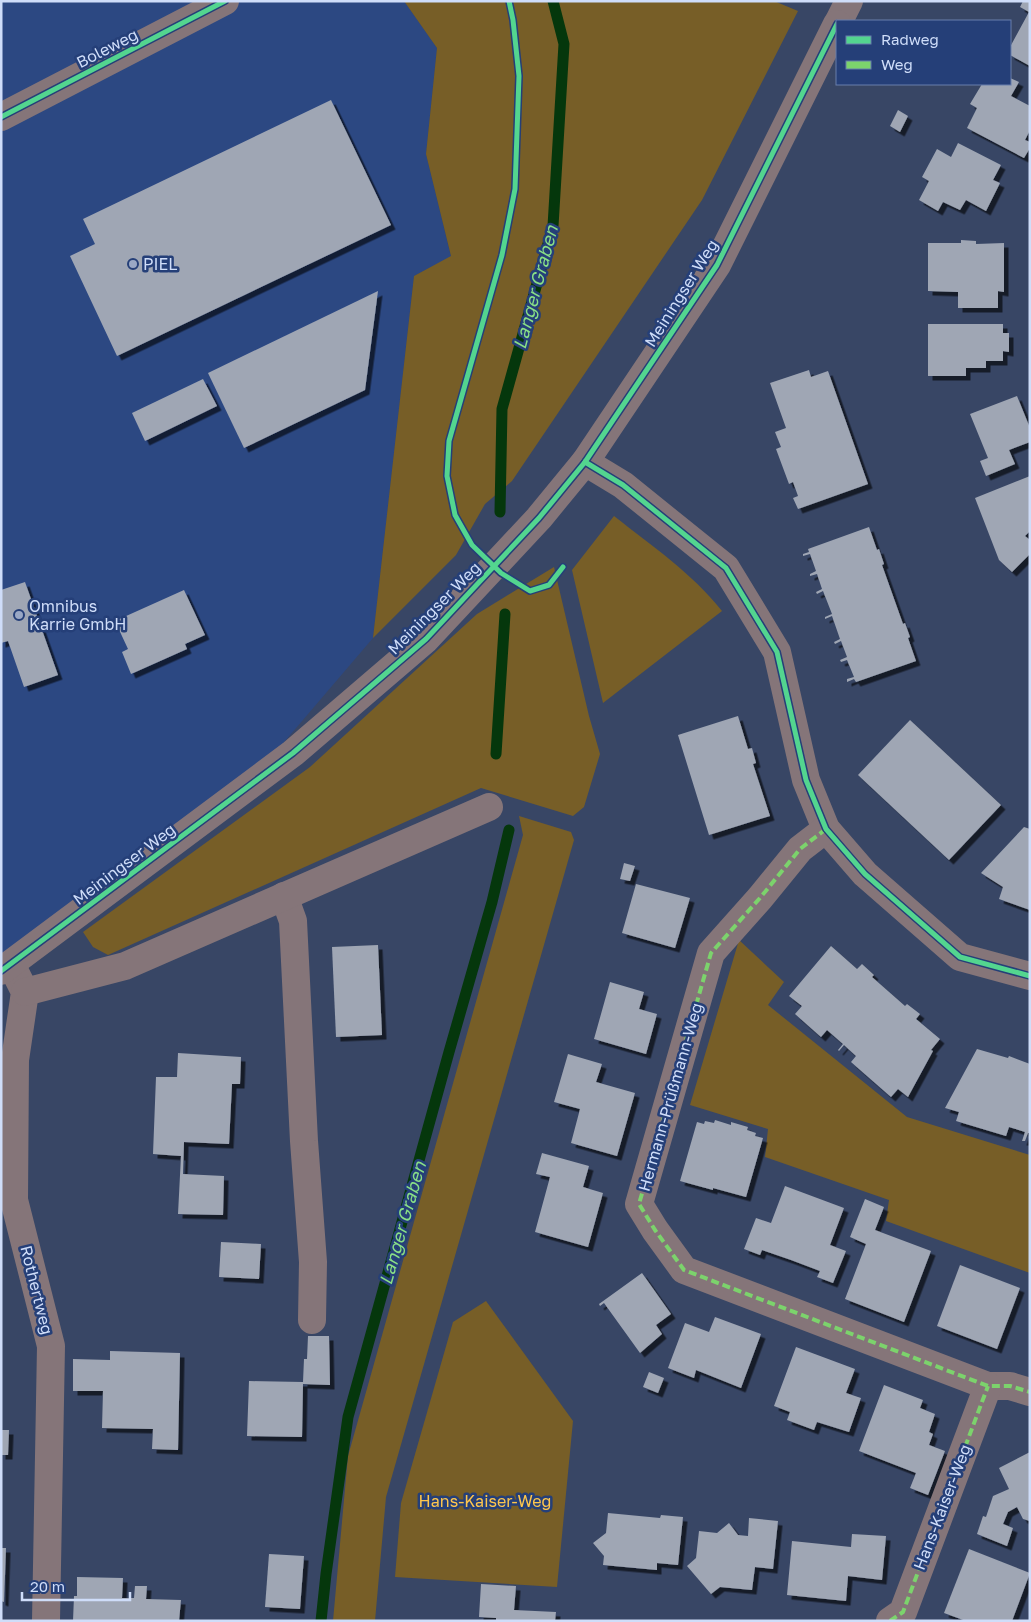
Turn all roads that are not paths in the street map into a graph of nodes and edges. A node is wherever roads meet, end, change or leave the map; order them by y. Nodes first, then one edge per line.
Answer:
1 (225, 1) edge
2 (848, 1) edge
3 (839, 20) edge
4 (836, 27) edge
5 (1, 117) edge
6 (585, 462) junction
7 (489, 807) dead end
8 (826, 829) junction
9 (284, 896) junction
10 (6, 967) edge
11 (1030, 976) edge
12 (25, 992) junction
13 (312, 1320) dead end
14 (988, 1386) junction
15 (1030, 1392) edge
16 (46, 1621) edge
17 (890, 1621) edge

1 - 5 street, Boleweg
2 - 3 street, Meiningser Weg
4 - 6 street, Meiningser Weg
6 - 8 street
6 - 10 street, Meiningser Weg
7 - 9 street
8 - 11 street
8 - 14 street, Hermann-Prüßmann-Weg
9 - 12 street
9 - 13 street
10 - 12 street
12 - 16 street, Rothertweg
14 - 15 street, Hermann-Prüßmann-Weg
14 - 17 street, Hans-Kaiser-Weg

